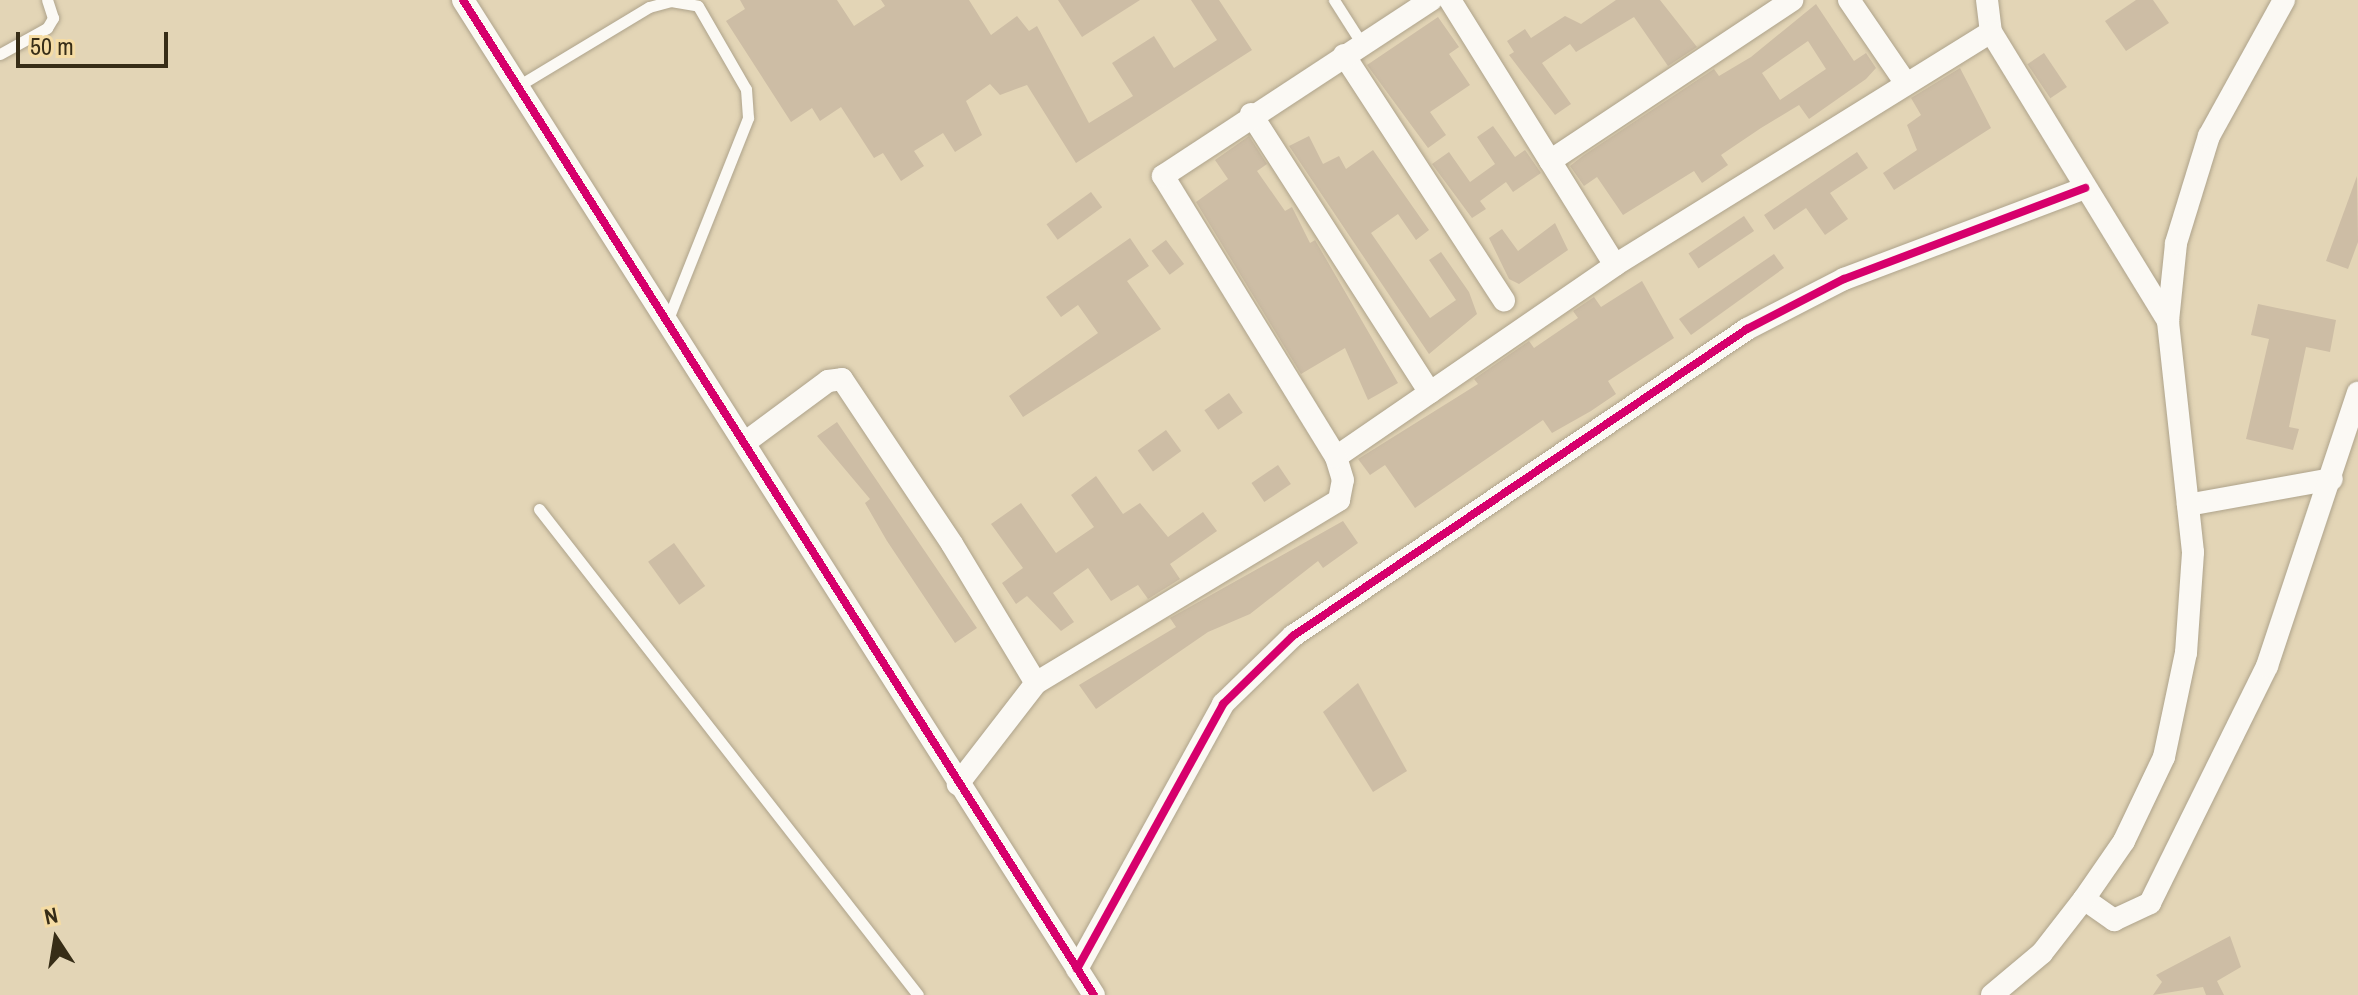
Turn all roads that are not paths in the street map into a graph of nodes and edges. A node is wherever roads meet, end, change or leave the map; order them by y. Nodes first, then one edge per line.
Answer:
1 (47, 0) edge
2 (463, 0) edge
3 (1334, 0) edge
4 (1450, 0) edge
5 (1792, 0) edge
6 (1849, 0) edge
7 (1987, 0) edge
8 (2284, 0) edge
9 (1423, 2) edge
10 (1991, 32) junction
11 (1353, 50) junction
12 (0, 54) edge
13 (1905, 82) junction
14 (518, 86) junction
15 (1251, 114) junction
16 (1550, 161) junction
17 (2085, 188) junction
18 (1615, 265) junction
19 (1504, 300) dead end
20 (668, 319) junction
21 (2168, 321) junction
22 (1430, 393) junction
23 (2358, 393) edge
24 (747, 441) junction
25 (2352, 442) edge
26 (1336, 457) junction
27 (2332, 479) junction
28 (2188, 505) junction
29 (539, 509) dead end
30 (1036, 683) junction
31 (958, 784) junction
32 (2084, 899) junction
33 (1077, 969) junction
34 (918, 995) edge
35 (1094, 995) edge
36 (1992, 995) edge

1 - 12 lane
2 - 14 street
3 - 11 lane
4 - 16 street
5 - 16 street
6 - 13 street
7 - 10 street
8 - 21 street
9 - 11 street
10 - 13 street
10 - 17 street
11 - 15 street
11 - 19 street
13 - 18 street
14 - 20 street
14 - 20 lane
15 - 22 street
15 - 26 street
16 - 18 street
17 - 21 street
17 - 33 street
18 - 22 street
20 - 24 street
21 - 28 street
22 - 26 street
23 - 25 street
24 - 30 street
24 - 31 street
25 - 27 street
26 - 30 street
27 - 28 street
27 - 32 street
28 - 32 street
29 - 34 lane
30 - 31 street
31 - 33 street
32 - 36 street
33 - 35 street

